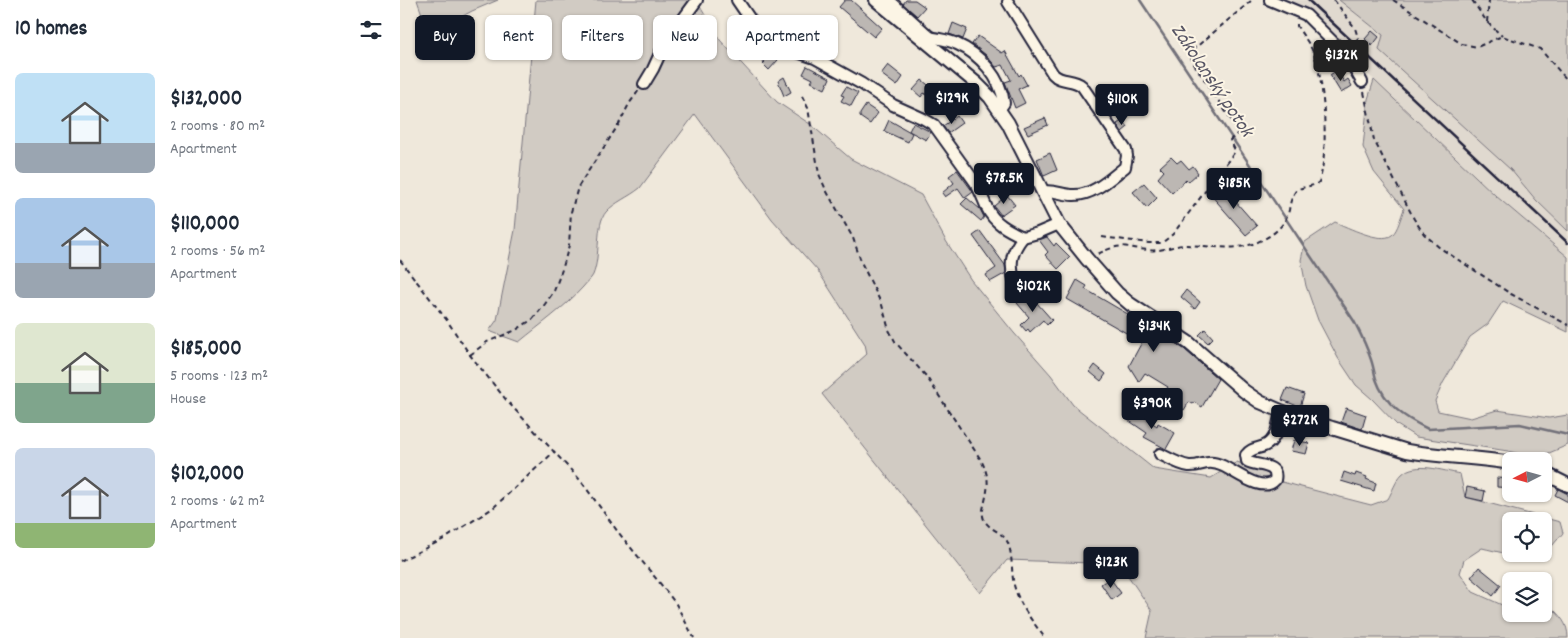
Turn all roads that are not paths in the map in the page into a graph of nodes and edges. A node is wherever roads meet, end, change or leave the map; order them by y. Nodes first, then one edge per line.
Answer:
1 (697, 0) edge
2 (736, 0) edge
3 (876, 0) edge
4 (889, 0) edge
5 (1270, 0) edge
6 (1008, 2) dead end
7 (929, 41) junction
8 (1362, 82) road end
9 (644, 84) road end
10 (999, 110) junction
11 (1042, 192) junction
12 (1059, 224) junction
13 (1023, 238) junction
14 (1014, 279) dead end
15 (1281, 411) junction
16 (1160, 454) dead end
17 (1502, 461) edge
18 (1552, 477) edge
19 (1568, 485) edge

1 - 9 street
2 - 13 street
3 - 7 main road
4 - 7 street
5 - 8 street
6 - 11 street
7 - 10 main road
7 - 10 street
10 - 11 main road
11 - 12 main road
12 - 13 street
12 - 15 main road
13 - 14 street
15 - 16 street
15 - 17 main road
18 - 19 main road

